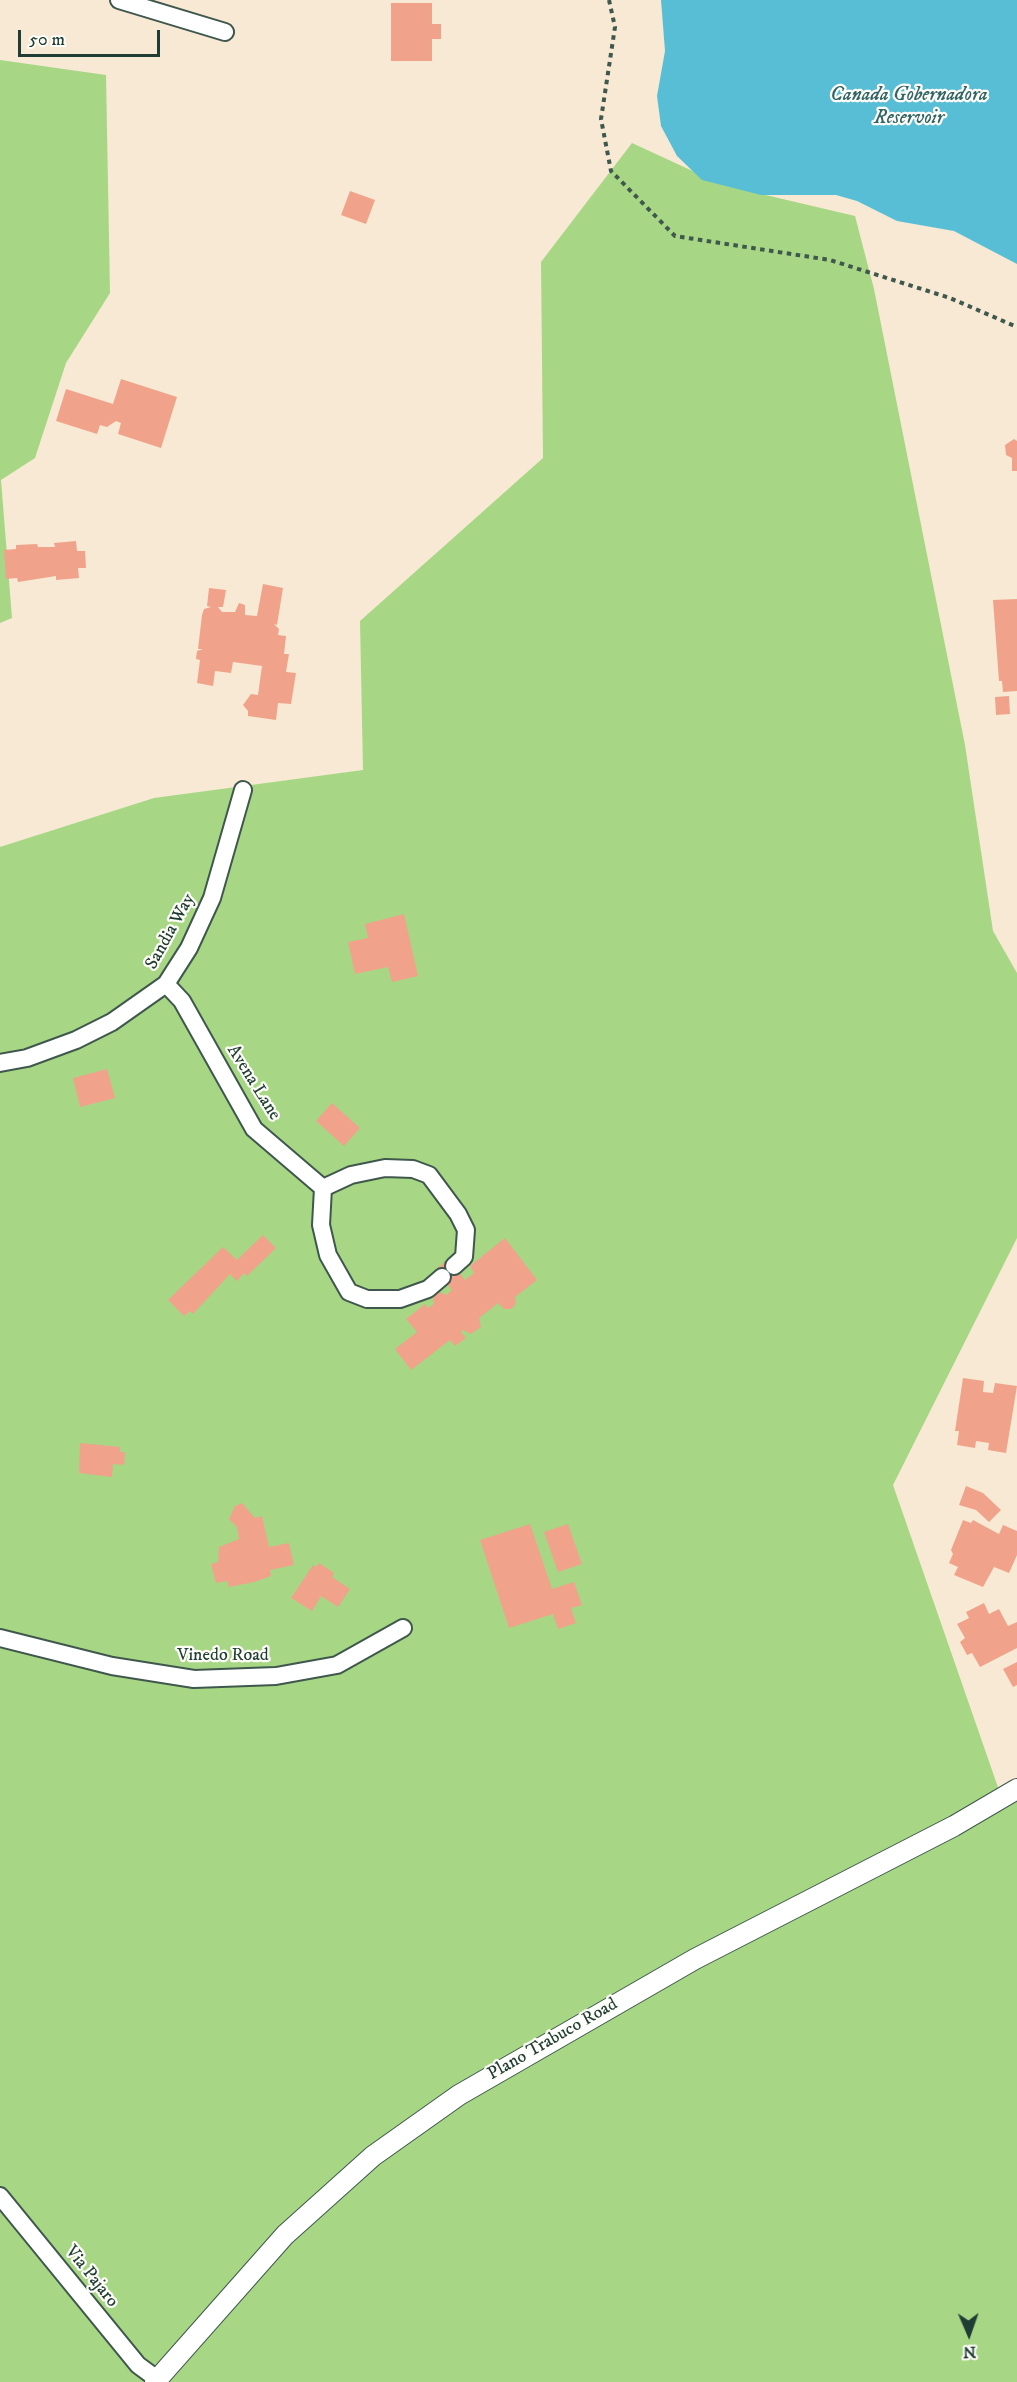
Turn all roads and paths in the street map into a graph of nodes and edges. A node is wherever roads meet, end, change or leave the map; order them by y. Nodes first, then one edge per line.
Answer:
1 (119, 0) edge
2 (609, 0) edge
3 (225, 32) dead end
4 (1017, 327) edge
5 (243, 790) dead end
6 (166, 984) junction
7 (0, 1063) edge
8 (322, 1188) junction
9 (403, 1628) dead end
10 (0, 1638) edge
11 (1017, 1789) edge
12 (0, 2196) edge
13 (156, 2381) edge

1 - 3 street
2 - 4 path
5 - 6 street, Sandia Way
6 - 7 street, Sandia Way
6 - 8 street, Avena Lane
8 - 8 street
9 - 10 street, Vinedo Road
11 - 13 street, Plano Trabuco Road
12 - 13 street, Via Pajaro

